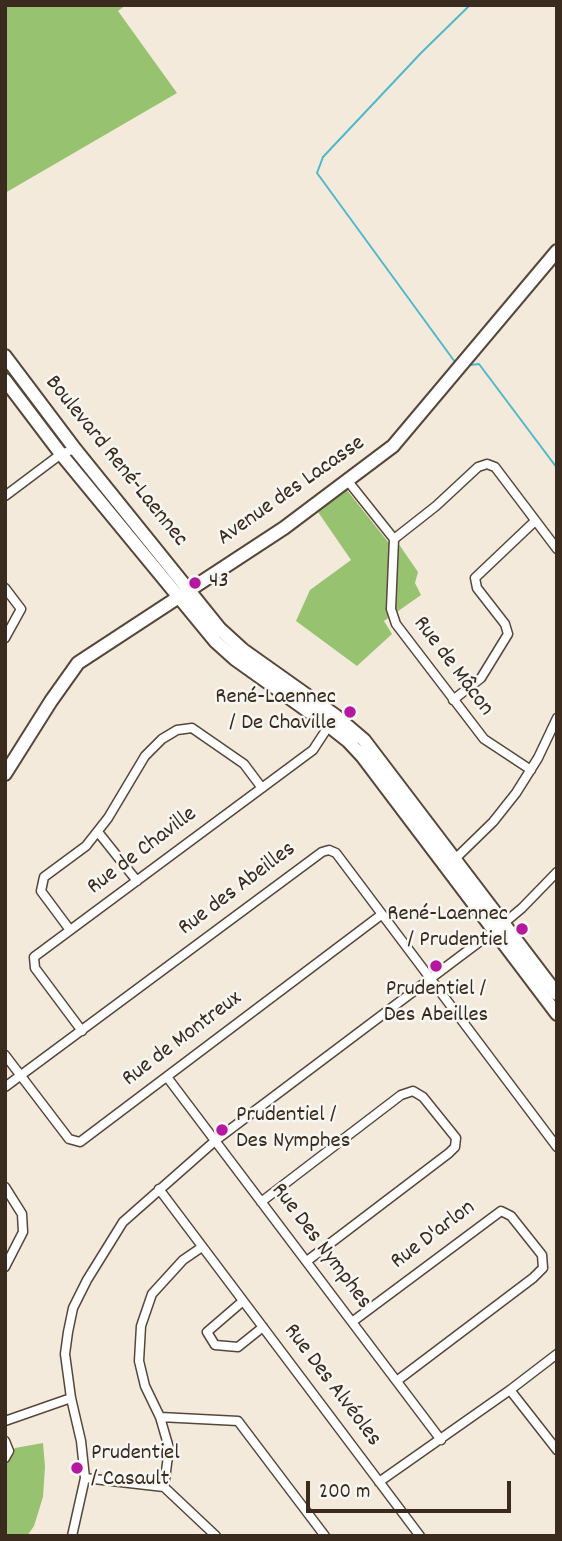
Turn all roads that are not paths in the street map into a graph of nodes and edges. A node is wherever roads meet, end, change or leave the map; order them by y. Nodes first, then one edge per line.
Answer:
1 (557, 251) edge
2 (5, 356) edge
3 (5, 380) edge
4 (75, 449) junction
5 (61, 454) junction
6 (347, 480) junction
7 (5, 496) edge
8 (535, 521) junction
9 (394, 539) junction
10 (557, 549) edge
11 (5, 588) edge
12 (184, 592) junction
13 (5, 638) edge
14 (453, 700) junction
15 (557, 718) edge
16 (332, 721) junction
17 (531, 770) junction
18 (5, 774) edge
19 (262, 788) junction
20 (98, 832) junction
21 (455, 859) junction
22 (557, 872) edge
23 (136, 881) junction
24 (381, 915) junction
25 (499, 927) junction
26 (70, 930) junction
27 (428, 978) junction
28 (557, 994) edge
29 (557, 1014) edge
30 (82, 1031) junction
31 (5, 1055) edge
32 (21, 1075) junction
33 (167, 1077) junction
34 (5, 1087) edge
35 (216, 1140) junction
36 (557, 1147) edge
37 (5, 1187) edge
38 (159, 1189) junction
39 (261, 1202) junction
40 (202, 1247) junction
41 (307, 1261) junction
42 (5, 1267) edge
43 (243, 1301) junction
44 (352, 1322) junction
45 (263, 1327) junction
46 (557, 1354) edge
47 (398, 1380) junction
48 (510, 1390) junction
49 (71, 1398) junction
50 (160, 1417) junction
51 (5, 1421) edge
52 (441, 1440) junction
53 (5, 1441) edge
54 (556, 1447) edge
55 (5, 1458) edge
56 (85, 1478) junction
57 (379, 1482) junction
58 (164, 1487) junction
59 (72, 1536) edge
60 (216, 1536) edge
61 (325, 1536) edge
62 (420, 1536) edge

1 - 6 street, Avenue des Lacasse
2 - 4 street, Boulevard René-Laennec
3 - 5 street, Boulevard René-Laennec
4 - 5 street
4 - 12 street, Boulevard René-Laennec
5 - 7 street
5 - 12 street, Boulevard René-Laennec
6 - 9 street
6 - 12 street, Avenue des Lacasse
8 - 9 street
8 - 10 street
8 - 14 street
9 - 14 street, Rue de Mâcon
11 - 13 street
12 - 16 street, Boulevard René-Laennec
12 - 18 street, Avenue des Lacasse
14 - 17 street, Rue de Mâcon
15 - 17 street
16 - 19 street, Rue de Chaville
16 - 21 street, Boulevard René-Laennec
16 - 25 street, Boulevard René-Laennec
17 - 21 street
19 - 20 street
19 - 23 street, Rue de Chaville
20 - 23 street
20 - 26 street
21 - 25 street, Boulevard René-Laennec
22 - 25 street
23 - 26 street, Rue de Chaville
24 - 27 street, Rue des Abeilles
24 - 30 street, Rue des Abeilles
24 - 33 street, Rue de Montreux
25 - 27 street
25 - 28 street, Boulevard René-Laennec
25 - 29 street, Boulevard René-Laennec
26 - 30 street, Rue de Chaville
27 - 35 street
27 - 36 street, Rue des Abeilles
30 - 32 street, Rue des Abeilles
31 - 32 street
32 - 33 street, Rue de Montreux
32 - 34 street, Rue des Abeilles
33 - 35 street, Rue Des Nymphes
35 - 38 street
35 - 39 street, Rue Des Nymphes
37 - 42 street
38 - 40 street, Rue Des Alvéoles
38 - 49 street
39 - 41 street, Rue Des Nymphes
39 - 41 street
40 - 43 street, Rue Des Alvéoles
40 - 50 street
41 - 44 street, Rue Des Nymphes
43 - 45 street, Rue Des Alvéoles
43 - 45 street, Rue Des Alvéoles
44 - 47 street, Rue Des Nymphes
44 - 47 street, Rue D'arlon
45 - 57 street, Rue Des Alvéoles
46 - 48 street
47 - 52 street, Rue Des Nymphes
48 - 52 street
48 - 54 street
49 - 51 street
49 - 56 street
50 - 58 street
50 - 61 street
52 - 57 street
53 - 55 street
56 - 58 street
56 - 59 street
57 - 62 street, Rue Des Alvéoles
58 - 60 street

